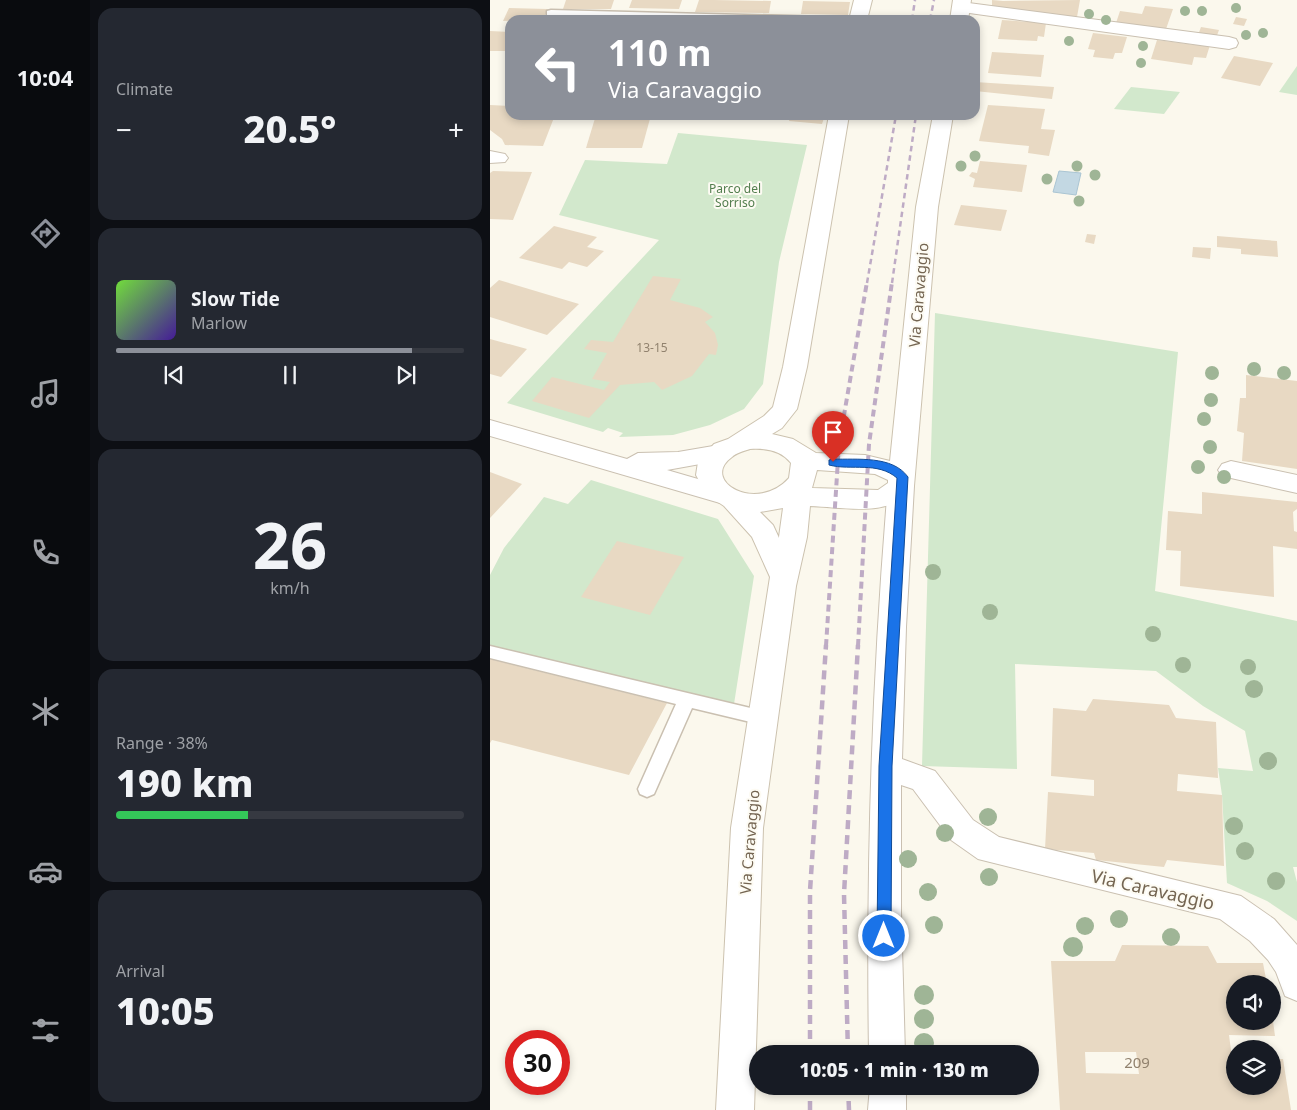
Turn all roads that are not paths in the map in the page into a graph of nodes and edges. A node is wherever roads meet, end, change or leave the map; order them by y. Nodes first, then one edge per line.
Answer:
1 (863, 0) edge
2 (961, 9) edge
3 (551, 13) dead end
4 (630, 15) edge
5 (859, 15) edge
6 (1229, 43) dead end
7 (839, 120) edge
8 (942, 120) edge
9 (490, 428) edge
10 (729, 448) junction
11 (808, 459) junction
12 (611, 462) junction
13 (1231, 470) dead end
14 (1297, 484) edge
15 (791, 494) junction
16 (895, 494) junction
17 (727, 498) junction
18 (784, 577) junction
19 (490, 652) edge
20 (687, 700) junction
21 (763, 718) junction
22 (885, 766) junction
23 (647, 789) dead end
24 (1297, 986) edge
25 (887, 1045) edge
26 (735, 1110) edge

1 - 5 street
2 - 6 street
3 - 4 lane
7 - 10 street
8 - 16 street, Via Caravaggio
9 - 12 street
10 - 11 street
10 - 12 street
10 - 17 street
11 - 15 street, Via Caravaggio
11 - 16 street
12 - 17 street
13 - 14 street
15 - 16 street
15 - 17 street
15 - 18 street, Via Caravaggio
16 - 22 street, Via Caravaggio
17 - 18 street
18 - 21 street, Via Caravaggio
19 - 20 lane
20 - 21 lane
20 - 23 lane
21 - 26 street, Via Caravaggio
22 - 24 street, Via Caravaggio
22 - 25 street, Via Caravaggio

